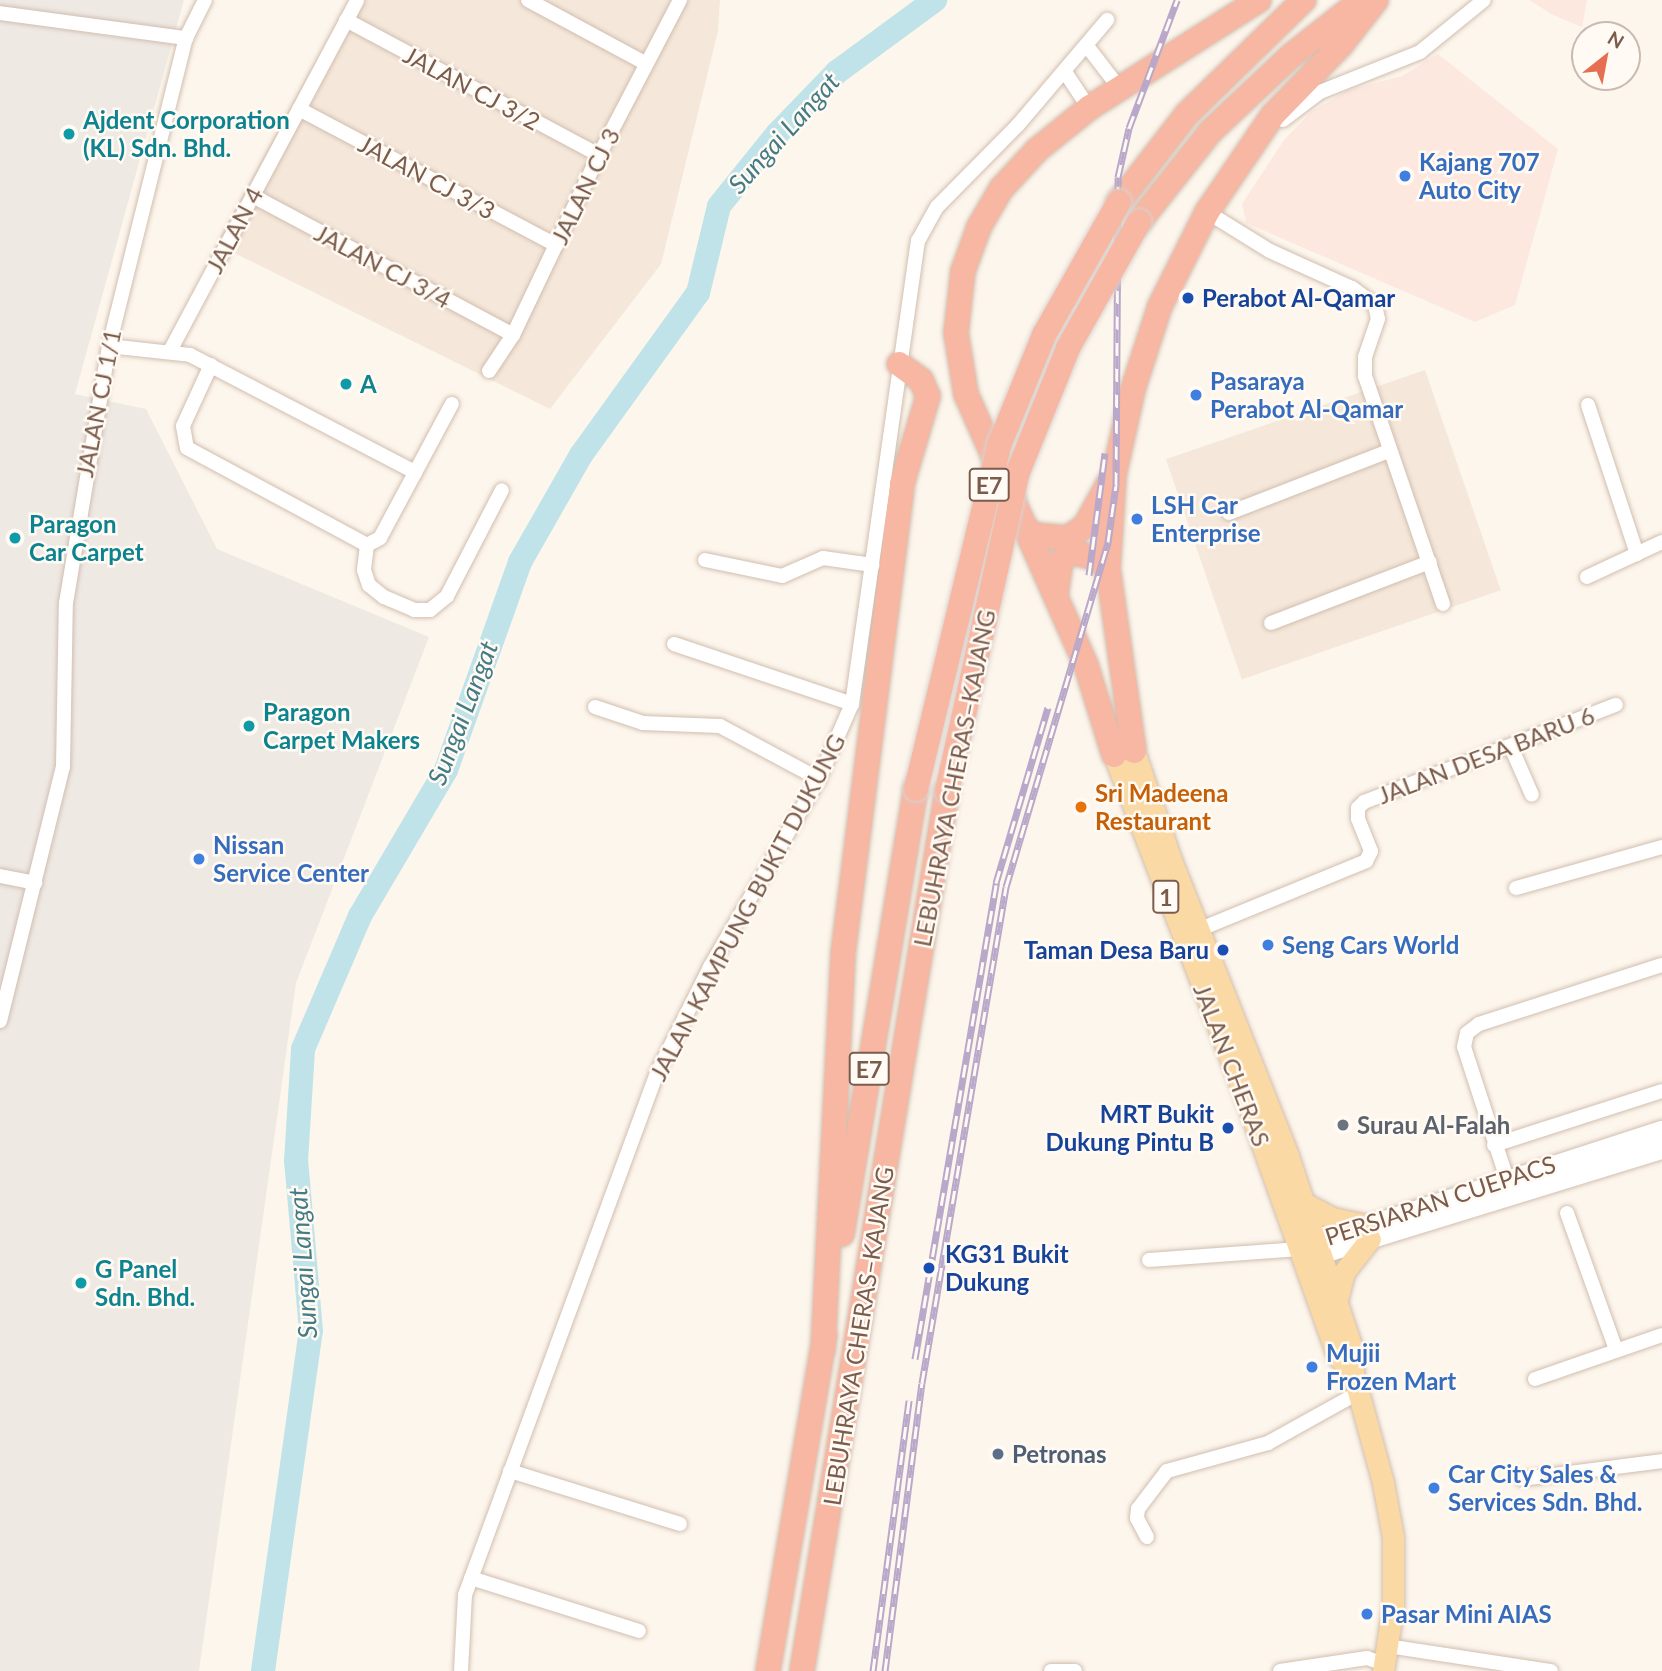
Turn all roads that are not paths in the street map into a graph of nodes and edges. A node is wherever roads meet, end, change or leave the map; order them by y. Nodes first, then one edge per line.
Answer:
1 (205, 0) edge
2 (357, 0) edge
3 (528, 0) edge
4 (680, 0) edge
5 (1259, 0) edge
6 (1304, 0) edge
7 (1362, 0) edge
8 (1376, 0) edge
9 (1484, 0) edge
10 (0, 13) edge
11 (346, 20) junction
12 (1107, 20) dead end
13 (186, 38) junction
14 (1087, 46) junction
15 (645, 62) junction
16 (1065, 72) junction
17 (1119, 89) junction
18 (1089, 108) junction
19 (299, 109) junction
20 (1251, 145) junction
21 (598, 155) junction
22 (253, 196) junction
23 (1207, 212) junction
24 (556, 245) junction
25 (513, 335) junction
26 (109, 346) junction
27 (171, 349) junction
28 (899, 364) junction
29 (211, 365) junction
30 (489, 371) dead end
31 (452, 404) dead end
32 (1588, 405) dead end
33 (1390, 451) junction
34 (415, 471) junction
35 (1114, 475) junction
36 (502, 490) dead end
37 (1229, 513) dead end
38 (1019, 522) junction
39 (1662, 542) edge
40 (367, 544) junction
41 (1637, 554) junction
42 (705, 560) dead end
43 (1430, 562) junction
44 (873, 565) junction
45 (1108, 569) junction
46 (1587, 577) dead end
47 (1056, 595) junction
48 (1443, 604) dead end
49 (1271, 623) dead end
50 (674, 644) dead end
51 (852, 704) junction
52 (1616, 705) dead end
53 (595, 707) dead end
54 (1511, 747) junction
55 (1124, 753) junction
56 (818, 779) junction
57 (1532, 794) dead end
58 (1662, 847) edge
59 (0, 876) edge
60 (35, 883) junction
61 (1516, 888) dead end
62 (1199, 930) junction
63 (1662, 965) edge
64 (0, 1021) edge
65 (1662, 1091) edge
66 (1662, 1129) edge
67 (1494, 1145) junction
68 (1662, 1149) edge
69 (1507, 1179) junction
70 (1304, 1203) junction
71 (1567, 1213) dead end
72 (1367, 1232) junction
73 (1312, 1247) junction
74 (1149, 1259) dead end
75 (1337, 1303) junction
76 (1662, 1335) edge
77 (823, 1350) junction
78 (1616, 1350) junction
79 (1535, 1379) dead end
80 (1355, 1383) junction
81 (1662, 1461) edge
82 (510, 1471) junction
83 (1522, 1479) dead end
84 (680, 1524) dead end
85 (1147, 1537) dead end
86 (471, 1578) junction
87 (639, 1632) dead end
88 (1385, 1660) edge
89 (461, 1671) edge
90 (768, 1671) edge
91 (802, 1671) edge
92 (1051, 1671) edge
93 (1075, 1671) edge
94 (1280, 1671) edge
95 (1551, 1671) edge

1 - 13 street, JALAN CJ 1/1
2 - 11 street, JALAN 4
3 - 15 street
4 - 15 street, JALAN CJ 3
5 - 17 highway
6 - 77 highway, LEBUHRAYA CHERAS–KAJANG / E7, bridge
7 - 91 highway, LEBUHRAYA CHERAS–KAJANG / E7, bridge
8 - 20 highway
9 - 20 street
10 - 13 street
11 - 19 street, JALAN 4
11 - 21 street, JALAN CJ 3/2
12 - 14 street, JALAN KAMPUNG BUKIT DUKUNG
13 - 26 street, JALAN CJ 1/1
14 - 16 street, JALAN KAMPUNG BUKIT DUKUNG
14 - 17 street
15 - 21 street, JALAN CJ 3
16 - 18 street
16 - 28 street, JALAN KAMPUNG BUKIT DUKUNG
17 - 18 highway
18 - 38 highway
19 - 22 street, JALAN 4
19 - 24 street, JALAN CJ 3/3
20 - 23 highway
21 - 24 street, JALAN CJ 3
22 - 25 street, JALAN CJ 3/4
22 - 27 street, JALAN 4
23 - 33 street
23 - 35 highway
24 - 25 street, JALAN CJ 3
25 - 30 street, JALAN CJ 3
26 - 27 street
26 - 60 street, JALAN CJ 1/1
27 - 29 street
28 - 44 street, JALAN KAMPUNG BUKIT DUKUNG
28 - 77 highway
29 - 34 street
29 - 40 street
31 - 34 street
32 - 41 street
33 - 37 street
33 - 43 street
34 - 40 street
35 - 38 highway
35 - 45 highway
36 - 40 street
38 - 47 highway
39 - 41 street
41 - 46 street
42 - 44 street
43 - 48 street
43 - 49 street
44 - 51 street, JALAN KAMPUNG BUKIT DUKUNG
45 - 47 highway
45 - 55 highway
47 - 55 highway
50 - 51 street
51 - 56 street, JALAN KAMPUNG BUKIT DUKUNG
52 - 54 street, JALAN DESA BARU 6
53 - 56 street
54 - 57 street
54 - 62 street, JALAN DESA BARU 6
55 - 62 main road, JALAN CHERAS / 1
55 - 73 main road, JALAN CHERAS / 1
56 - 82 street, JALAN KAMPUNG BUKIT DUKUNG
58 - 61 street
59 - 60 street
60 - 64 street, JALAN CJ 1/1
62 - 70 main road, JALAN CHERAS / 1
63 - 67 street
65 - 67 street
66 - 69 street, PERSIARAN CUEPACS
67 - 69 street
68 - 72 street, PERSIARAN CUEPACS
69 - 72 street, PERSIARAN CUEPACS
70 - 72 main road
70 - 73 main road, JALAN CHERAS / 1
71 - 78 street
72 - 73 street, PERSIARAN CUEPACS
72 - 75 main road
73 - 74 street
73 - 75 main road, JALAN CHERAS / 1
73 - 80 main road, JALAN CHERAS / 1
75 - 80 main road, JALAN CHERAS / 1
76 - 78 street
77 - 90 highway, LEBUHRAYA CHERAS–KAJANG / E7
78 - 79 street
80 - 85 street
80 - 88 main road, JALAN CHERAS / 1
81 - 83 street
82 - 84 street
82 - 86 street, JALAN KAMPUNG BUKIT DUKUNG
86 - 87 street
86 - 89 street, JALAN KAMPUNG BUKIT DUKUNG
88 - 94 street
88 - 95 street
92 - 93 street

